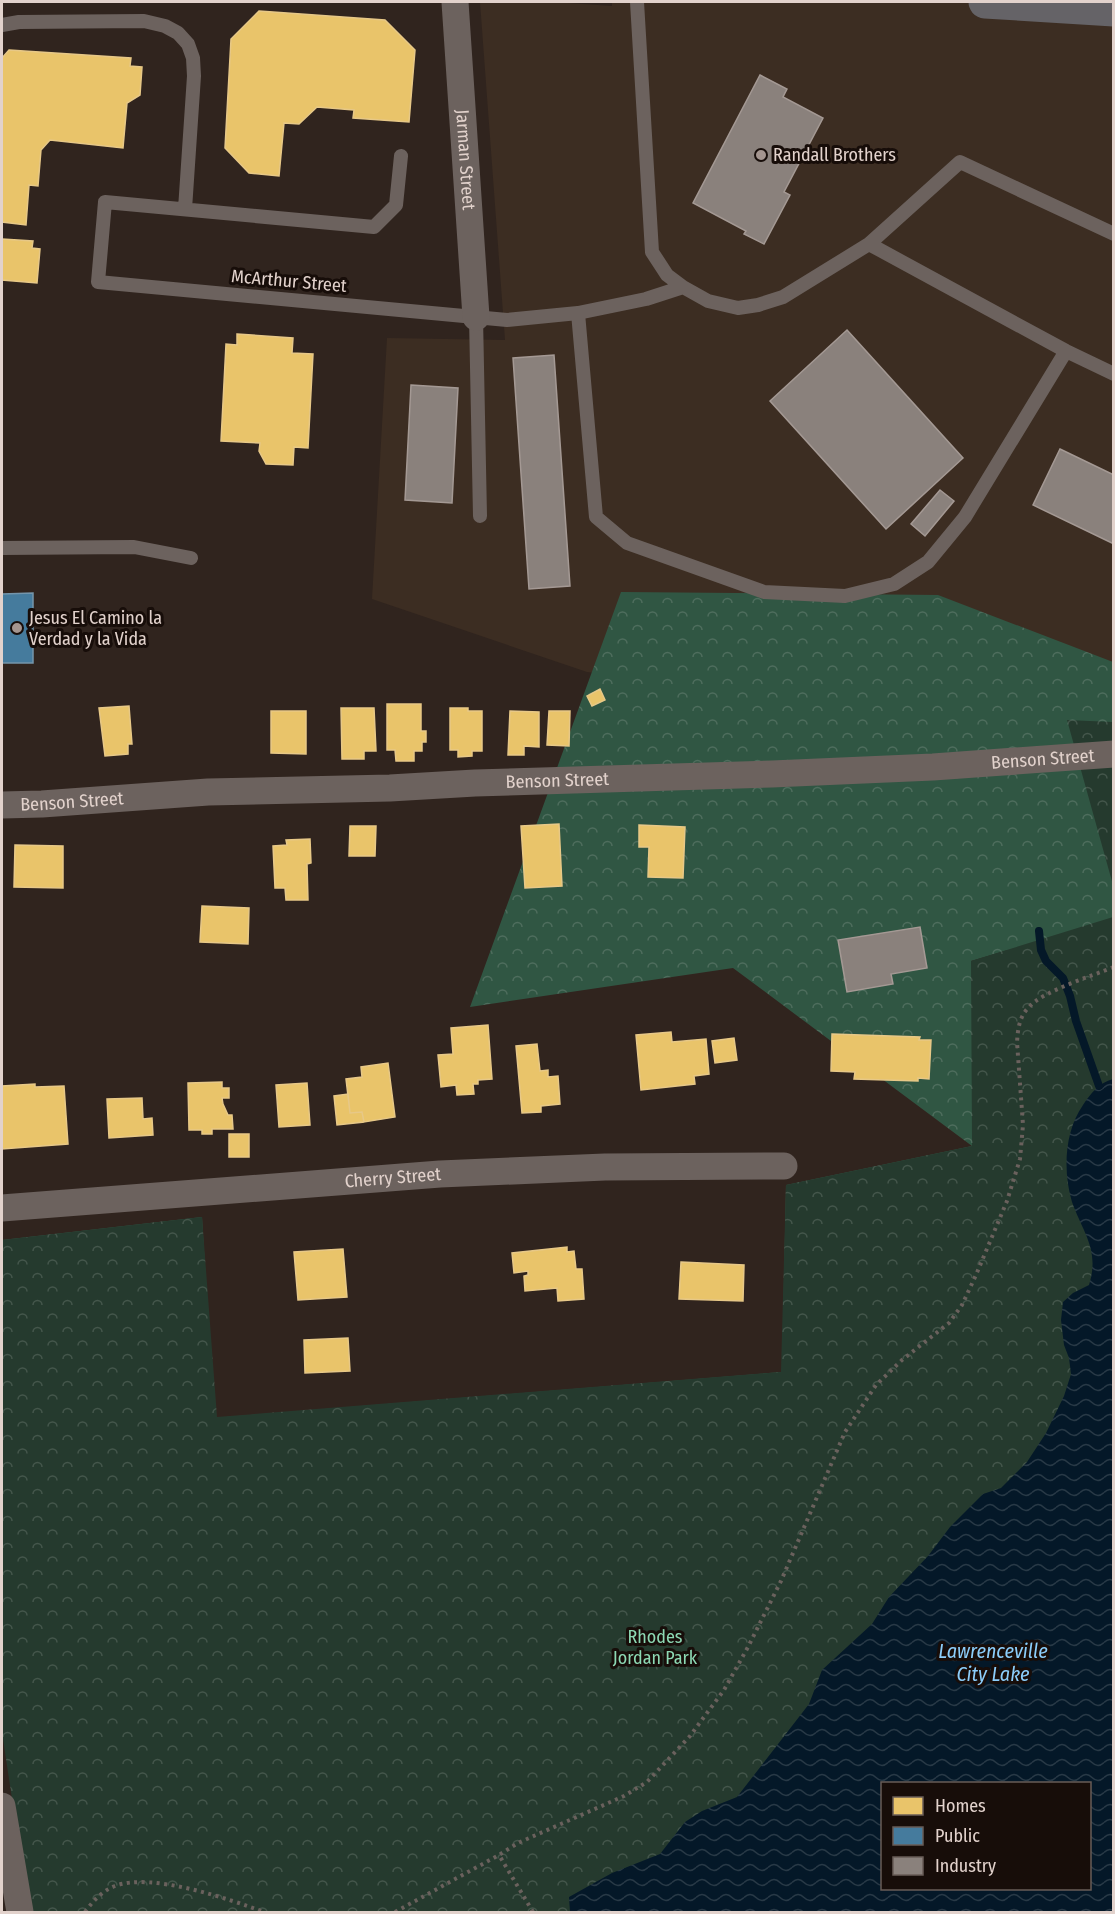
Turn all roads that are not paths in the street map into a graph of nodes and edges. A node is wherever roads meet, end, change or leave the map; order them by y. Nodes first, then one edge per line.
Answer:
1 (455, 2) edge
2 (637, 2) edge
3 (985, 2) edge
4 (1113, 10) edge
5 (2, 26) edge
6 (401, 156) dead end
7 (184, 209) junction
8 (1113, 234) edge
9 (869, 244) junction
10 (683, 287) junction
11 (578, 313) junction
12 (476, 317) junction
13 (1066, 351) junction
14 (1113, 374) edge
15 (480, 516) dead end
16 (2, 548) edge
17 (191, 558) dead end
18 (1113, 754) edge
19 (2, 806) edge
20 (784, 1166) dead end
21 (2, 1208) edge
22 (2, 1806) edge
23 (20, 1912) edge

1 - 12 street, Jarman Street
2 - 10 lane
3 - 4 highway
5 - 7 lane
6 - 7 lane
7 - 12 lane, McArthur Street
8 - 9 lane
9 - 10 lane
9 - 13 lane
10 - 11 lane, McArthur Street
11 - 12 lane, McArthur Street
11 - 13 lane
12 - 15 lane
13 - 14 lane
16 - 17 lane
18 - 19 street, Benson Street
20 - 21 street, Cherry Street
22 - 23 street

